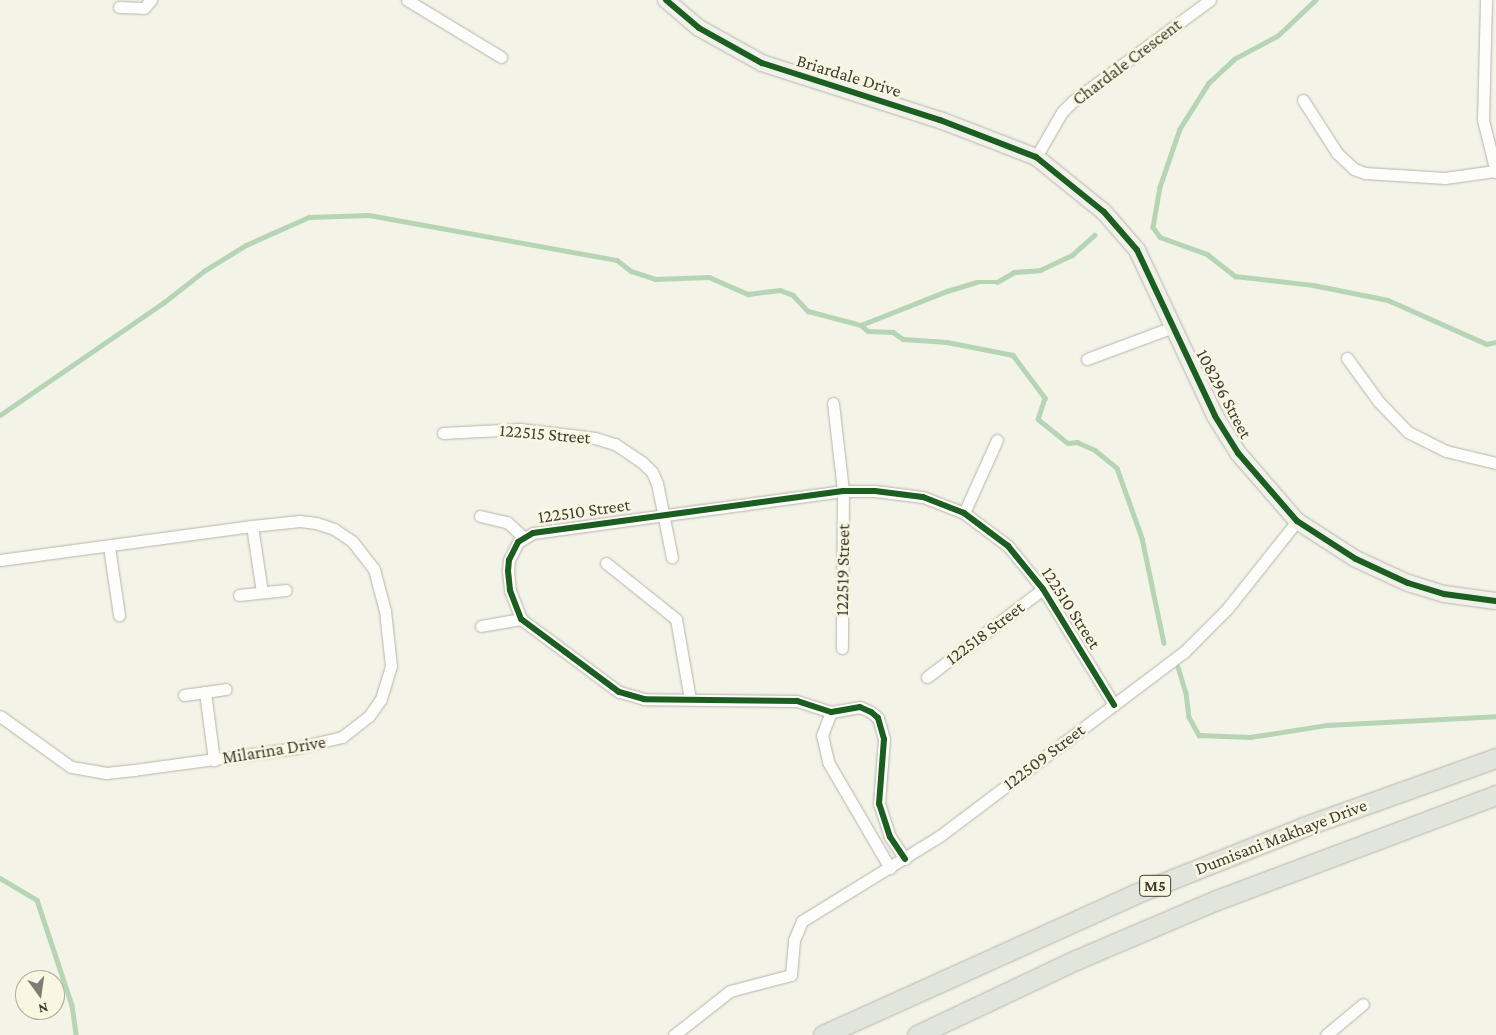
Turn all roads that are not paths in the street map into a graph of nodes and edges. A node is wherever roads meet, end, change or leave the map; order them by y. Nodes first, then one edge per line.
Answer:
1 (152, 0) edge
2 (407, 0) edge
3 (666, 0) edge
4 (1210, 0) edge
5 (1486, 0) edge
6 (119, 7) dead end
7 (501, 57) dead end
8 (1303, 100) dead end
9 (1036, 157) junction
10 (1495, 172) edge
11 (1173, 327) junction
12 (1347, 358) dead end
13 (1087, 359) dead end
14 (833, 403) dead end
15 (443, 433) dead end
16 (997, 440) dead end
17 (1496, 463) edge
18 (843, 491) junction
19 (964, 512) junction
20 (663, 515) junction
21 (480, 516) dead end
22 (1297, 521) junction
23 (252, 526) junction
24 (524, 538) junction
25 (109, 547) junction
26 (672, 558) dead end
27 (0, 560) edge
28 (606, 563) dead end
29 (1043, 589) junction
30 (286, 590) dead end
31 (262, 592) junction
32 (239, 595) dead end
33 (1496, 601) edge
34 (119, 614) dead end
35 (521, 619) junction
36 (481, 626) dead end
37 (842, 648) dead end
38 (927, 677) dead end
39 (226, 688) dead end
40 (204, 692) junction
41 (184, 695) dead end
42 (690, 699) junction
43 (1114, 705) junction
44 (831, 712) junction
45 (0, 716) edge
46 (1496, 758) edge
47 (214, 760) junction
48 (1496, 795) edge
49 (905, 859) junction
50 (890, 868) junction
51 (1363, 1004) dead end
52 (674, 1035) edge
53 (823, 1035) edge
54 (918, 1035) edge
55 (1326, 1035) edge

1 - 6 street
2 - 7 street
3 - 9 street, Briardale Drive
4 - 9 street, Chardale Crescent
5 - 10 street
8 - 10 street
9 - 11 street, 108296 Street
11 - 13 street
11 - 22 street, 108296 Street
12 - 17 street
14 - 18 street, 122519 Street
15 - 20 street, 122515 Street
16 - 19 street
18 - 19 street, 122510 Street
18 - 20 street, 122510 Street
18 - 37 street, 122519 Street
19 - 29 street, 122510 Street
20 - 24 street, 122510 Street
20 - 26 street, 122515 Street
21 - 24 street
22 - 33 street, 108296 Street
22 - 43 street, 122509 Street
23 - 25 street, Milarina Drive
23 - 31 street
23 - 47 street, Milarina Drive
24 - 35 street, 122510 Street
25 - 27 street, Milarina Drive
25 - 34 street
28 - 42 street
29 - 38 street, 122518 Street
29 - 43 street, 122510 Street
30 - 31 street
31 - 32 street
35 - 36 street
35 - 42 street
39 - 40 street
40 - 41 street
40 - 47 street
42 - 44 street
43 - 49 street, 122509 Street
44 - 49 street
44 - 50 street
45 - 47 street, Milarina Drive
46 - 53 main road, Dumisani Makhaye Drive / M5
48 - 54 main road, Dumisani Makhaye Drive / M5
49 - 50 street, 122509 Street
50 - 52 street, 122509 Street
51 - 55 street

